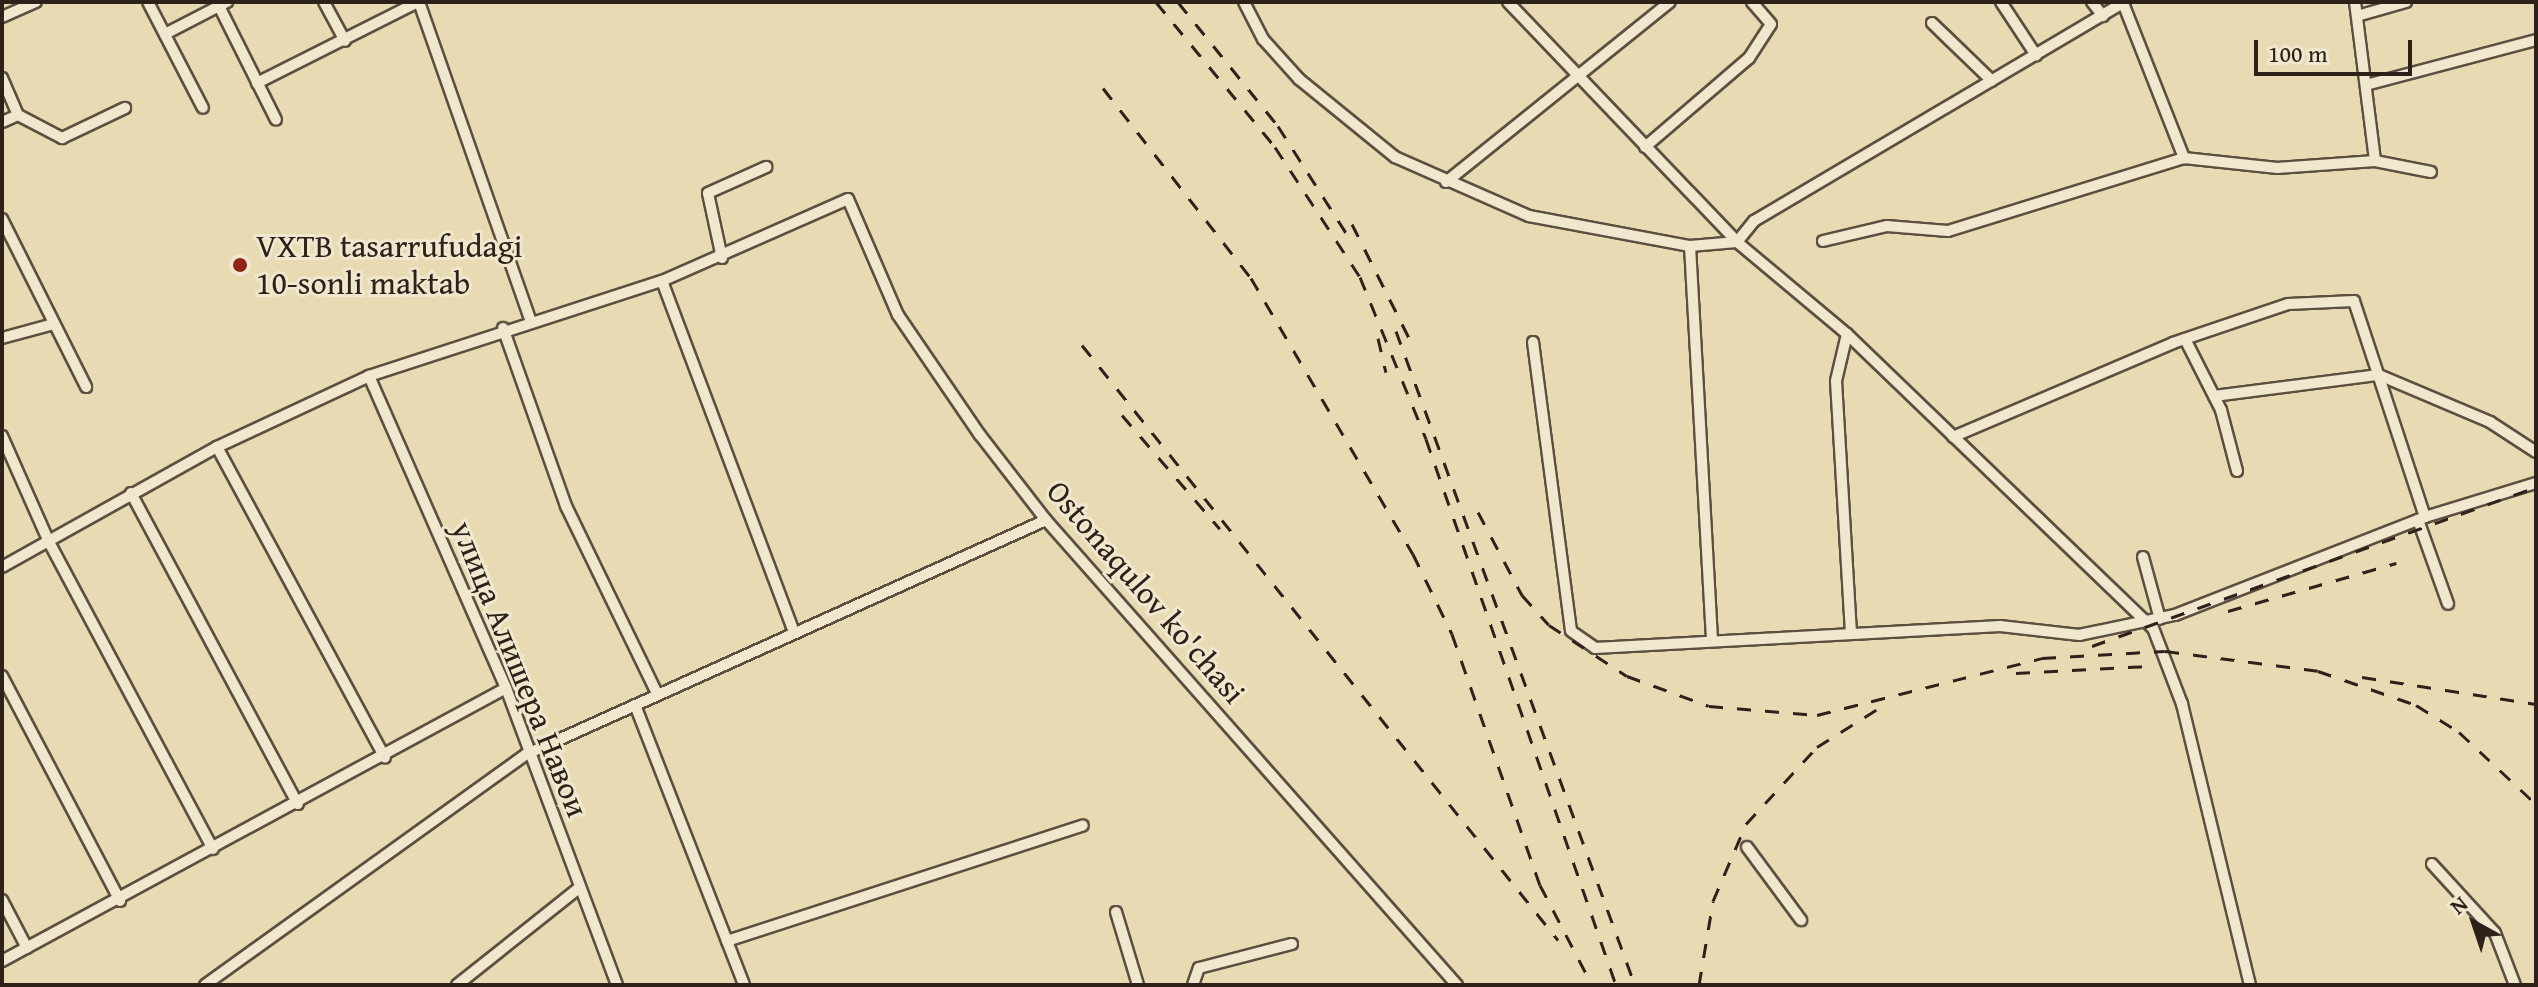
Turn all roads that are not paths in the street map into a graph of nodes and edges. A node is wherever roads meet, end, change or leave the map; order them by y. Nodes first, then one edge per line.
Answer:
1 (36, 2) edge
2 (148, 2) edge
3 (324, 2) edge
4 (419, 2) edge
5 (1244, 2) edge
6 (1508, 2) edge
7 (1670, 2) edge
8 (1752, 2) edge
9 (2001, 2) edge
10 (2092, 2) edge
11 (2355, 2) edge
12 (2406, 2) edge
13 (2124, 3) edge
14 (223, 4) edge
15 (2103, 16) junction
16 (2357, 16) junction
17 (2, 17) edge
18 (1932, 23) dead end
19 (165, 34) junction
20 (2536, 40) edge
21 (345, 41) junction
22 (2036, 55) junction
23 (1577, 75) junction
24 (2, 78) edge
25 (1992, 81) junction
26 (257, 83) junction
27 (2366, 85) junction
28 (125, 108) dead end
29 (203, 108) dead end
30 (18, 115) junction
31 (276, 120) dead end
32 (2, 122) edge
33 (1645, 147) junction
34 (2184, 158) junction
35 (2375, 161) junction
36 (766, 167) dead end
37 (2431, 172) dead end
38 (1446, 182) junction
39 (2, 219) edge
40 (1823, 241) dead end
41 (1737, 242) junction
42 (1690, 246) junction
43 (722, 258) junction
44 (662, 281) junction
45 (530, 319) junction
46 (54, 324) junction
47 (503, 328) junction
48 (1847, 334) junction
49 (2, 338) edge
50 (2185, 339) junction
51 (1533, 342) dead end
52 (2379, 375) junction
53 (369, 376) junction
54 (86, 387) dead end
55 (2214, 396) junction
56 (2, 436) edge
57 (1953, 437) junction
58 (217, 447) junction
59 (2536, 452) edge
60 (2237, 471) dead end
61 (2536, 483) edge
62 (131, 493) junction
63 (2421, 519) junction
64 (1046, 520) junction
65 (49, 542) junction
66 (2143, 557) dead end
67 (2, 567) edge
68 (2448, 604) dead end
69 (2160, 619) junction
70 (2148, 623) junction
71 (1851, 630) junction
72 (794, 632) junction
73 (1712, 639) junction
74 (2, 676) edge
75 (506, 688) junction
76 (657, 693) junction
77 (635, 705) junction
78 (527, 754) junction
79 (385, 758) junction
80 (298, 804) junction
81 (1083, 825) dead end
82 (1747, 847) dead end
83 (213, 849) junction
84 (2432, 864) dead end
85 (580, 887) junction
86 (2, 900) edge
87 (120, 901) junction
88 (1116, 912) dead end
89 (1801, 920) dead end
90 (727, 941) junction
91 (1292, 944) dead end
92 (27, 948) junction
93 (2, 961) edge
94 (205, 985) edge
95 (457, 985) edge
96 (617, 985) edge
97 (744, 985) edge
98 (1138, 985) edge
99 (1193, 985) edge
100 (1457, 985) edge
101 (2250, 985) edge
102 (2515, 985) edge

1 - 17 street
2 - 19 street
3 - 21 street
4 - 21 street
4 - 45 street
5 - 38 street
6 - 23 street
7 - 23 street
8 - 33 street
9 - 22 street
10 - 15 street
11 - 16 street
12 - 16 street
13 - 15 street
13 - 34 street
14 - 19 street
14 - 26 street
15 - 22 street
16 - 27 street
18 - 25 street
19 - 29 street
20 - 27 street
21 - 26 street
22 - 25 street
23 - 33 street
23 - 38 street
24 - 30 street
25 - 41 street
26 - 31 street
27 - 35 street
28 - 30 street
30 - 32 street
33 - 41 street
34 - 35 street
34 - 40 street
35 - 37 street
36 - 43 street
38 - 42 street
39 - 46 street
41 - 42 street
41 - 48 street
42 - 73 street
43 - 44 street
43 - 64 street, Ostonaqulov ko'chasi
44 - 45 street
44 - 72 street
45 - 47 street
46 - 49 street
46 - 54 street
47 - 53 street
47 - 76 street
48 - 57 street
48 - 71 street
50 - 52 street
50 - 55 street
50 - 57 street
51 - 73 street
52 - 55 street
52 - 59 street
52 - 63 street
53 - 58 street
53 - 75 street, улица Алишера Навои
55 - 60 street
56 - 65 street
57 - 70 street
58 - 62 street
58 - 79 street
61 - 63 street
62 - 65 street
62 - 80 street
63 - 68 street
63 - 69 street
64 - 72 street
64 - 100 street, Ostonaqulov ko'chasi
65 - 67 street
65 - 83 street
66 - 69 street
69 - 70 street
70 - 71 street
70 - 101 street
71 - 73 street
72 - 76 street
74 - 87 street
75 - 78 street, улица Алишера Навои
75 - 79 street
76 - 77 street
77 - 78 street
77 - 90 street
78 - 85 street, улица Алишера Навои
78 - 94 street
79 - 80 street
80 - 83 street
81 - 90 street
82 - 89 street
83 - 87 street
84 - 102 street
85 - 95 street
85 - 96 street, улица Алишера Навои
86 - 92 street
87 - 92 street
88 - 98 street
90 - 97 street
91 - 99 street
92 - 93 street

